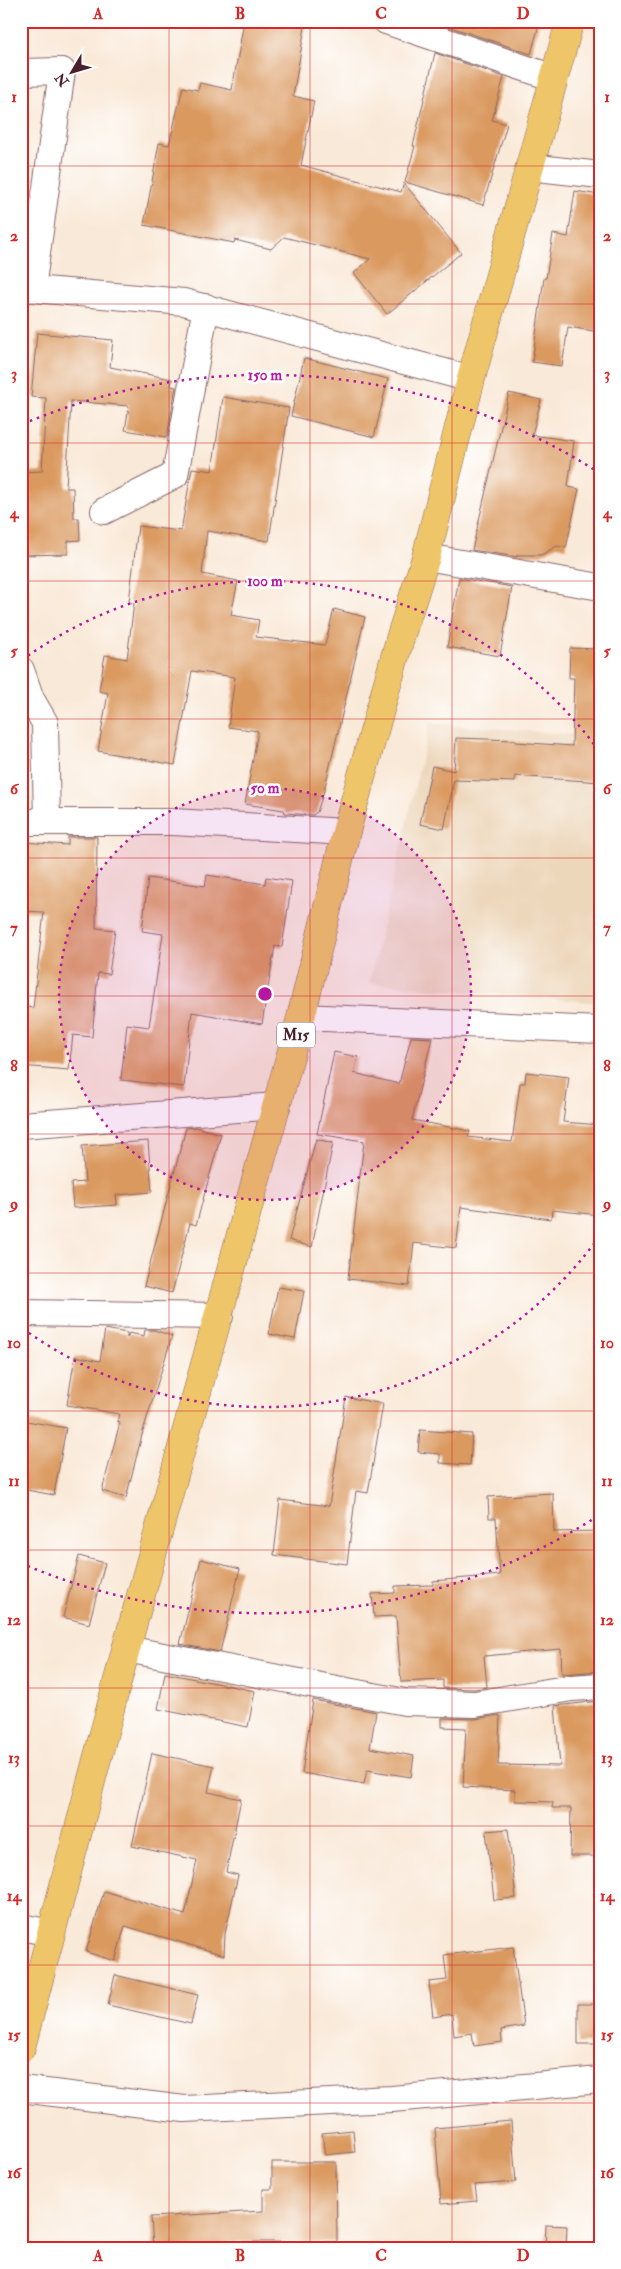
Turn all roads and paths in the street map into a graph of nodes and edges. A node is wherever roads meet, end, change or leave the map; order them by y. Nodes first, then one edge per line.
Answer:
1 (386, 21) edge
2 (570, 21) edge
3 (21, 72) edge
4 (554, 78) junction
5 (530, 167) junction
6 (600, 175) edge
7 (27, 288) edge
8 (206, 307) junction
9 (471, 379) junction
10 (104, 511) dead end
11 (426, 556) junction
12 (600, 587) edge
13 (21, 670) edge
14 (26, 698) edge
15 (21, 822) edge
16 (47, 822) junction
17 (346, 832) junction
18 (301, 1017) junction
19 (600, 1030) edge
20 (277, 1106) junction
21 (21, 1125) edge
22 (21, 1313) edge
23 (220, 1316) junction
24 (126, 1650) junction
25 (600, 1686) edge
26 (21, 1927) edge
27 (51, 1933) junction
28 (21, 2048) edge
29 (600, 2080) edge
30 (21, 2089) edge

1 - 4 street
2 - 4 highway, M15
3 - 7 street
4 - 5 highway, M15
5 - 6 street
5 - 9 highway, M15
7 - 8 street
8 - 9 street
8 - 10 street
9 - 11 highway, M15
11 - 12 street
11 - 17 highway, M15
13 - 14 street
14 - 16 street
15 - 16 street
16 - 17 street
17 - 18 highway, M15
18 - 19 street
18 - 20 highway, M15
20 - 21 street
20 - 23 highway, M15
22 - 23 street
23 - 24 highway, M15
24 - 25 street
24 - 27 highway, M15
26 - 27 street
27 - 28 highway, M15
29 - 30 street

